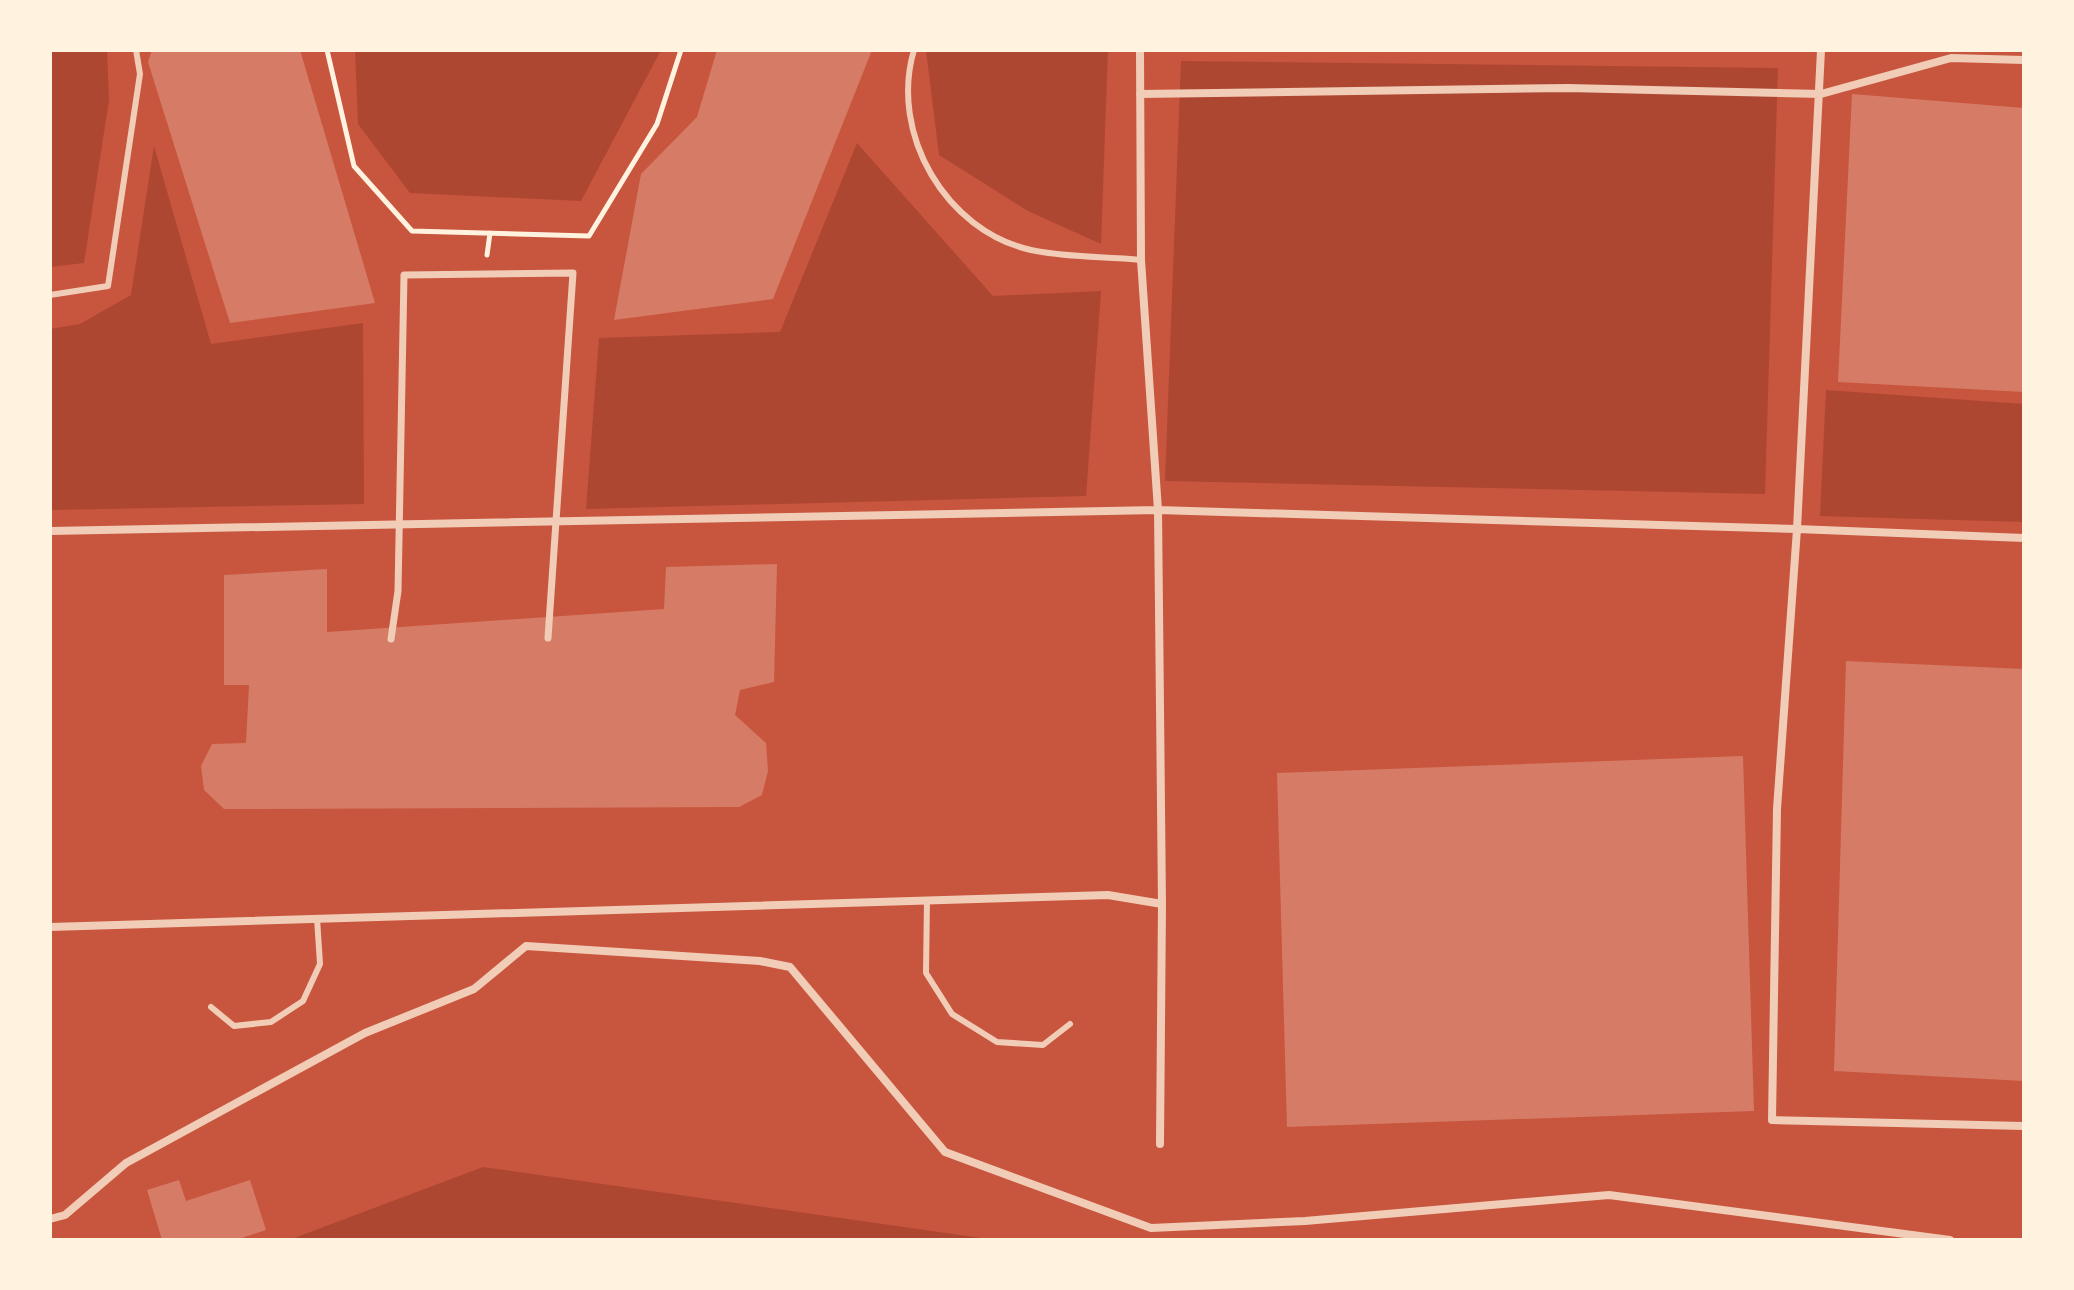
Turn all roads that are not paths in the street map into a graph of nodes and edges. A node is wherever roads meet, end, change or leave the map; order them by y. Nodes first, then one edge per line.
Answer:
1 (136, 50) edge
2 (914, 50) edge
3 (1140, 50) edge
4 (1821, 50) edge
5 (2024, 60) edge
6 (1140, 94) junction
7 (1821, 94) junction
8 (1141, 260) junction
9 (50, 295) edge
10 (1158, 510) junction
11 (1797, 529) junction
12 (50, 531) edge
13 (2024, 538) edge
14 (548, 638) dead end
15 (391, 639) dead end
16 (927, 900) junction
17 (1162, 904) junction
18 (317, 918) junction
19 (50, 927) edge
20 (211, 1007) dead end
21 (1070, 1024) dead end
22 (2024, 1126) edge
23 (1160, 1144) dead end
24 (50, 1219) edge
25 (1950, 1240) edge

1 - 9 lane
2 - 8 lane
3 - 6 street
4 - 7 street
5 - 7 street
6 - 7 street
6 - 8 street
7 - 11 street
8 - 10 street
10 - 11 street
10 - 12 street
10 - 17 street
11 - 13 street
11 - 22 street
14 - 15 street
16 - 17 street
16 - 18 street
16 - 21 lane
17 - 23 street
18 - 19 street
18 - 20 lane
24 - 25 street

